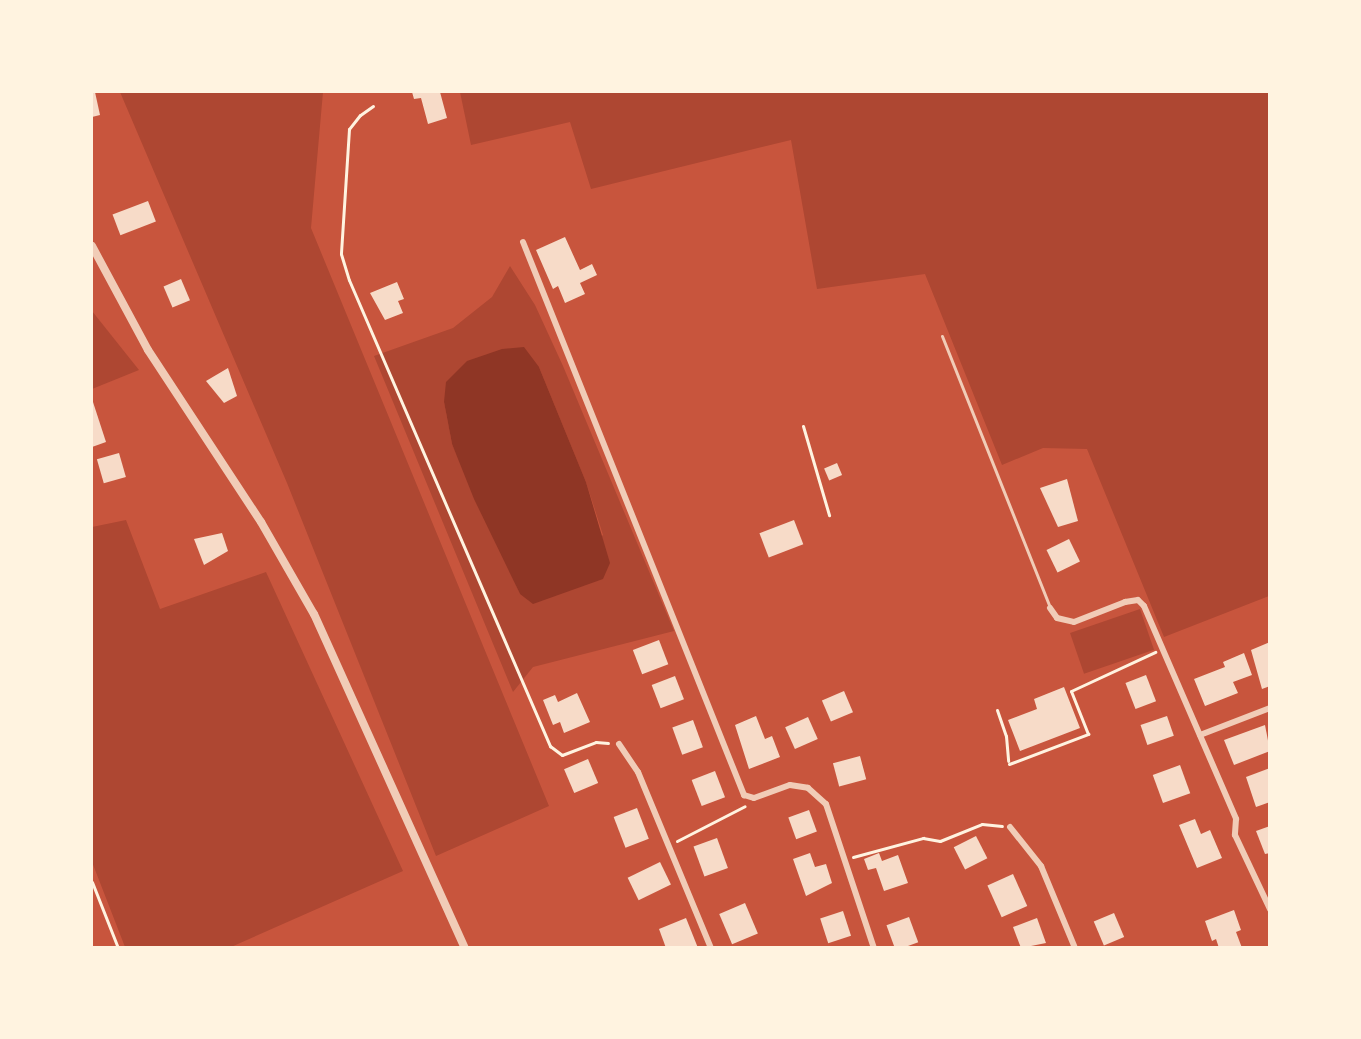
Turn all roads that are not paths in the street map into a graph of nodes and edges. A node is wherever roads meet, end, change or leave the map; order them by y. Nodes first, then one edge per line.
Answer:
1 (524, 242) dead end
2 (92, 246) edge
3 (942, 336) dead end
4 (1050, 608) joint
5 (1269, 708) edge
6 (1200, 735) junction
7 (619, 744) road end
8 (1010, 827) road end
9 (1269, 909) edge
10 (465, 948) edge
11 (711, 948) edge
12 (874, 948) edge
13 (1075, 948) edge

1 - 12 street
2 - 10 street
3 - 4 lane
4 - 6 street
5 - 6 street
6 - 9 street
7 - 11 street
8 - 13 street

